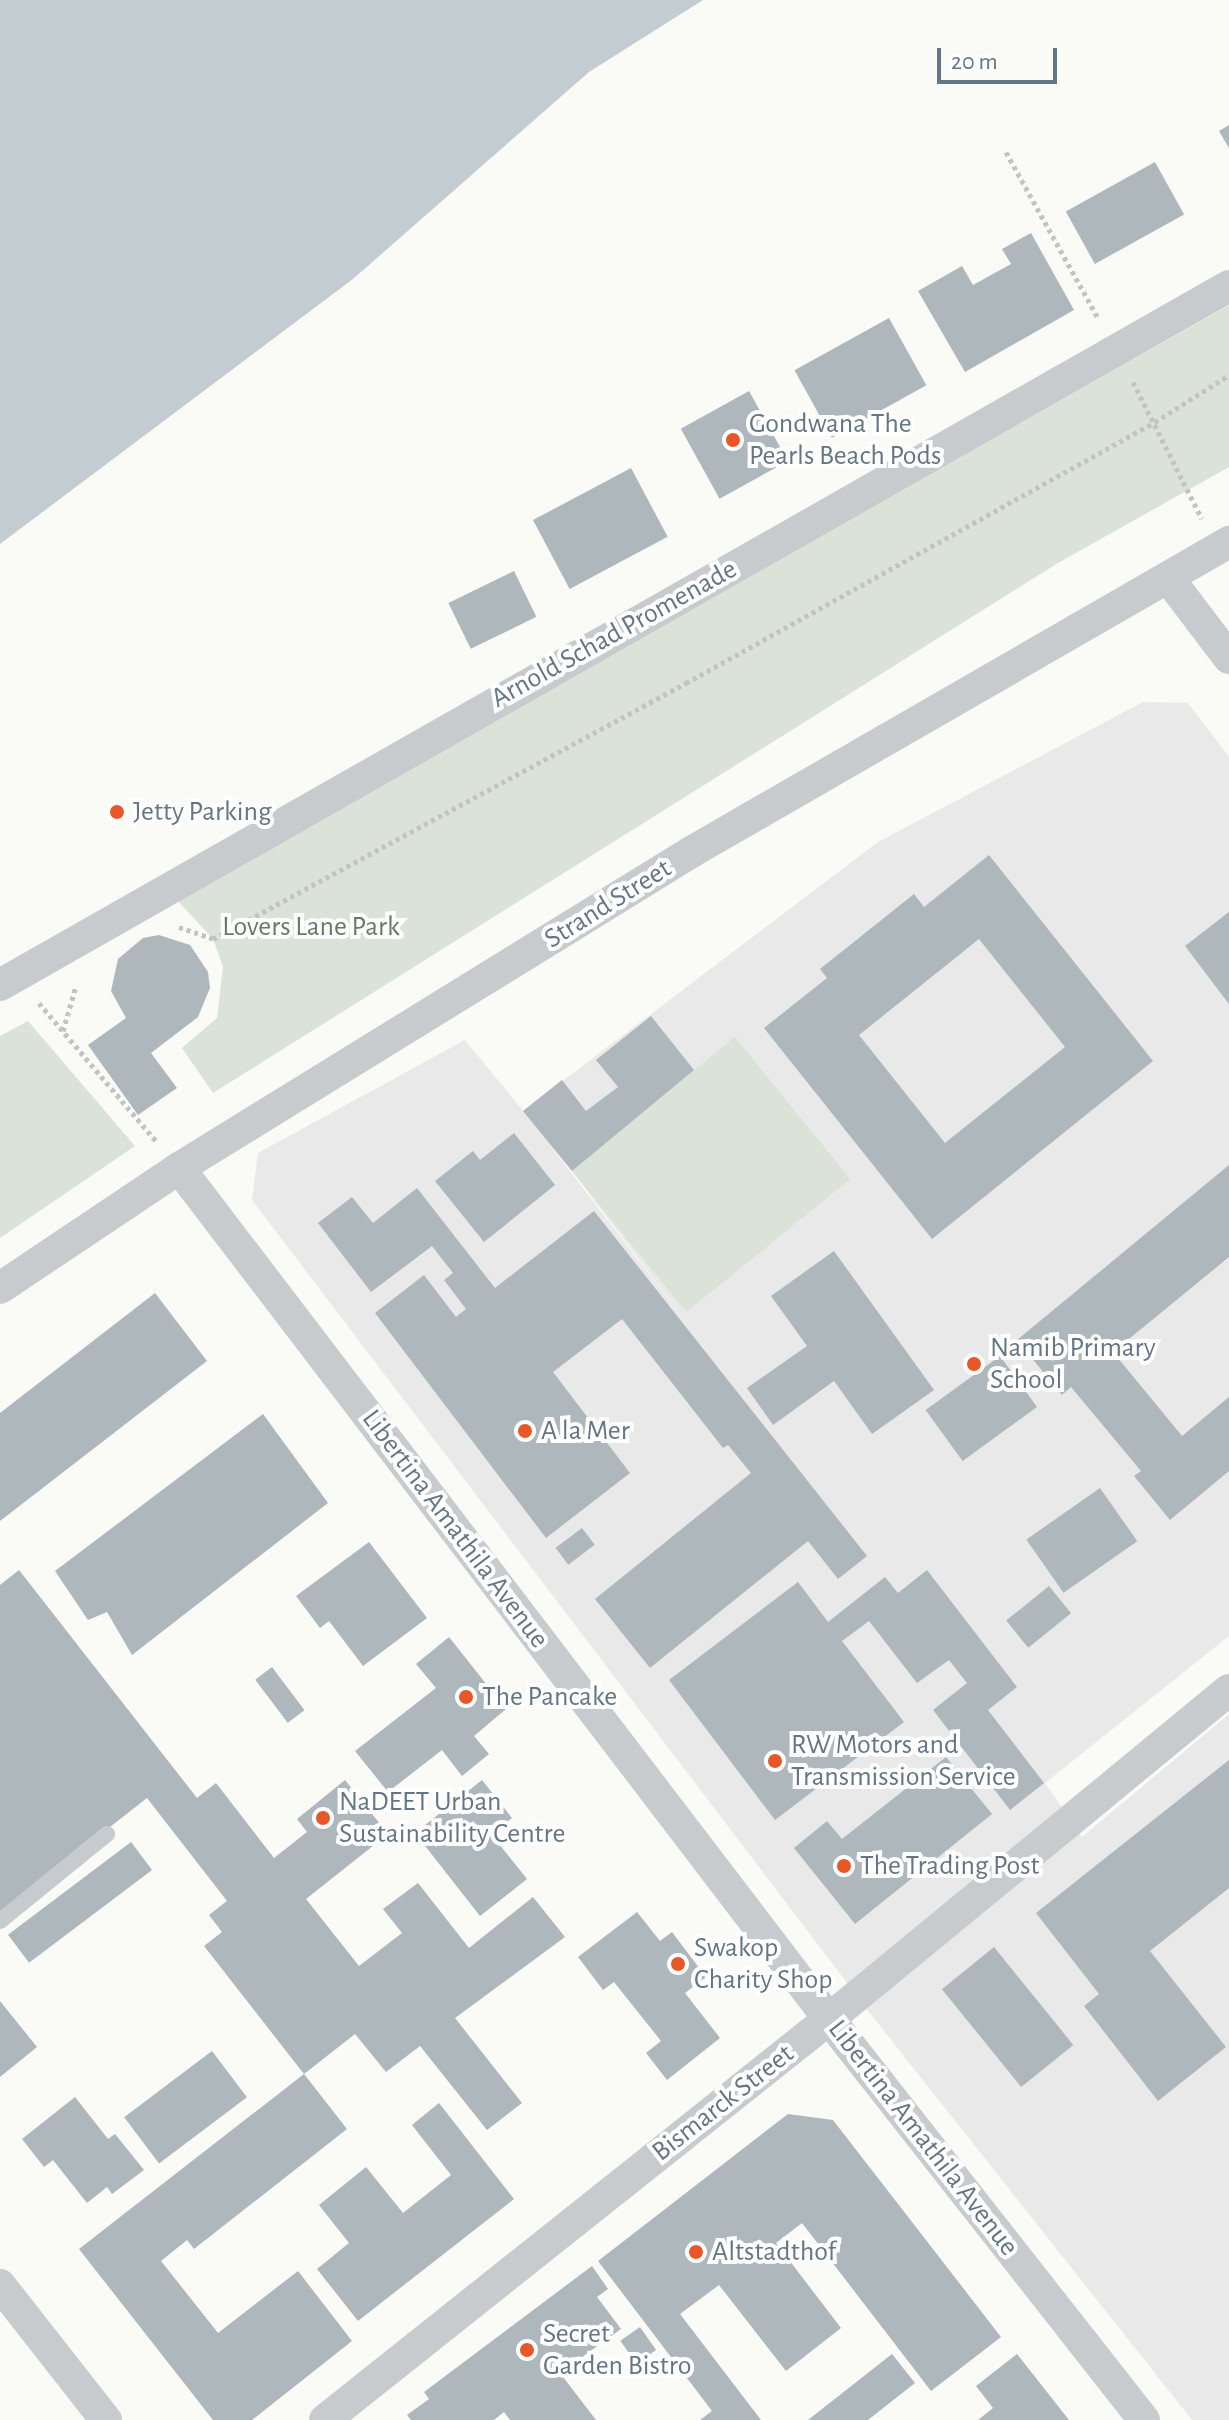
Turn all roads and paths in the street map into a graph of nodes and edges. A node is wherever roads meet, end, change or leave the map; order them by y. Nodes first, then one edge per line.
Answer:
1 (1229, 286) edge
2 (1229, 375) edge
3 (1225, 552) edge
4 (1169, 579) junction
5 (1229, 658) edge
6 (170, 926) dead end
7 (8, 980) edge
8 (79, 981) dead end
9 (63, 1031) junction
10 (179, 1168) junction
11 (0, 1288) edge
12 (1229, 1690) edge
13 (107, 1834) dead end
14 (0, 1921) edge
15 (829, 2019) junction
16 (0, 2285) edge
17 (106, 2420) edge
18 (325, 2420) edge
19 (1144, 2420) edge

1 - 7 street, Arnold Schad Promenade
2 - 6 path
3 - 4 street, Strand Street
4 - 5 street
4 - 10 street, Strand Street
7 - 9 path
8 - 9 path
9 - 10 path
10 - 11 street, Strand Street
10 - 15 street, Libertina Amathila Avenue
12 - 15 street, Bismarck Street
13 - 14 lane
15 - 18 street, Bismarck Street
15 - 19 street, Libertina Amathila Avenue
16 - 17 street

